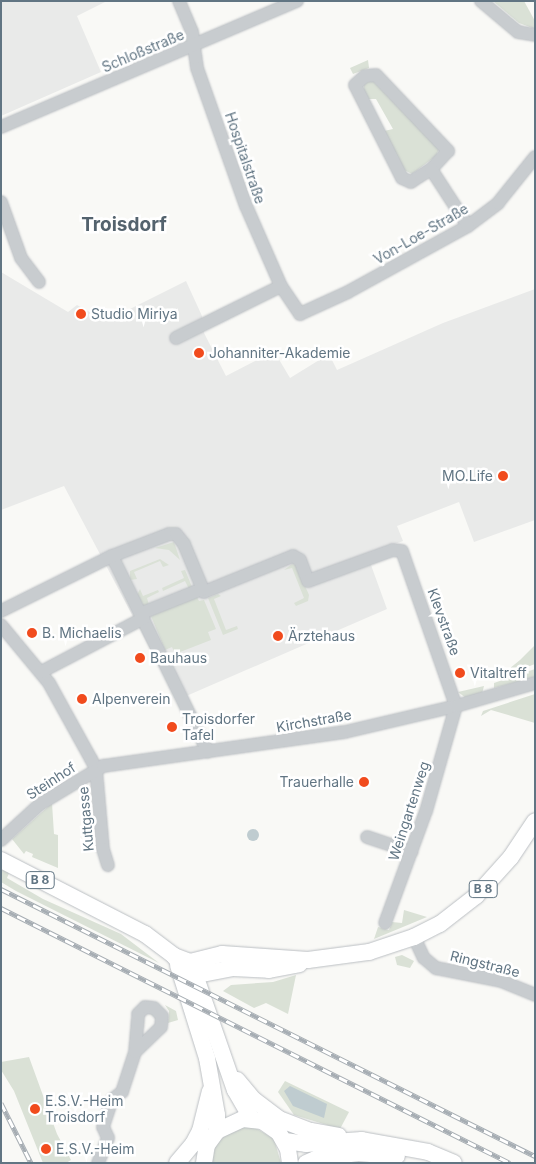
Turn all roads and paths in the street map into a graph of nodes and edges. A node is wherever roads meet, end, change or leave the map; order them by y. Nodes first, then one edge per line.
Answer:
1 (179, 1) edge
2 (297, 1) edge
3 (481, 1) edge
4 (535, 35) edge
5 (193, 46) junction
6 (1, 127) edge
7 (535, 157) edge
8 (431, 169) junction
9 (1, 202) edge
10 (468, 226) junction
11 (39, 282) dead end
12 (281, 286) junction
13 (304, 315) joint
14 (176, 338) dead end
15 (112, 556) junction
16 (203, 590) junction
17 (1, 612) edge
18 (143, 616) junction
19 (1, 624) edge
20 (40, 672) junction
21 (535, 683) edge
22 (456, 706) junction
23 (208, 752) junction
24 (96, 770) junction
25 (535, 821) edge
26 (367, 837) dead end
27 (1, 840) edge
28 (412, 852) junction
29 (1, 860) edge
30 (108, 865) dead end
31 (385, 923) dead end
32 (414, 937) junction
33 (190, 972) junction
34 (535, 994) edge
35 (135, 1052) dead end
36 (230, 1073) junction
37 (212, 1084) junction
38 (252, 1119) junction
39 (217, 1130) junction
40 (362, 1140) junction
41 (284, 1141) junction
42 (200, 1160) edge
43 (98, 1163) edge
44 (177, 1163) edge
45 (290, 1163) edge
46 (306, 1163) edge
47 (436, 1163) edge
48 (454, 1163) edge

1 - 5 street, Hospitalstraße
2 - 5 street, Schloßstraße
3 - 4 street
5 - 6 street, Schloßstraße
5 - 12 street, Hospitalstraße
7 - 10 street, Von-Loe-Straße
8 - 8 street
8 - 10 street
9 - 11 street
10 - 13 street, Von-Loe-Straße
12 - 13 street, Hospitalstraße
12 - 14 street
15 - 16 street
15 - 17 street
15 - 18 street
16 - 18 street
16 - 22 street, Klevstraße
18 - 20 street
18 - 23 street
19 - 20 street
20 - 24 street
21 - 22 street, Kirchstraße
22 - 23 street, Kirchstraße
22 - 28 street, Weingartenweg
23 - 24 street, Kirchstraße
24 - 27 street, Steinhof
24 - 30 street, Kuttgasse
25 - 32 main road, B 8
26 - 28 street
28 - 31 street, Weingartenweg
29 - 33 main road, B 8
32 - 33 main road, B 8
32 - 34 street, Ringstraße
33 - 36 main road
33 - 37 main road
35 - 43 street
36 - 38 main road
36 - 40 main road
37 - 39 main road
37 - 44 main road
38 - 39 main road
38 - 41 main road
39 - 42 main road
40 - 41 main road
40 - 48 main road
41 - 45 main road
46 - 47 main road

